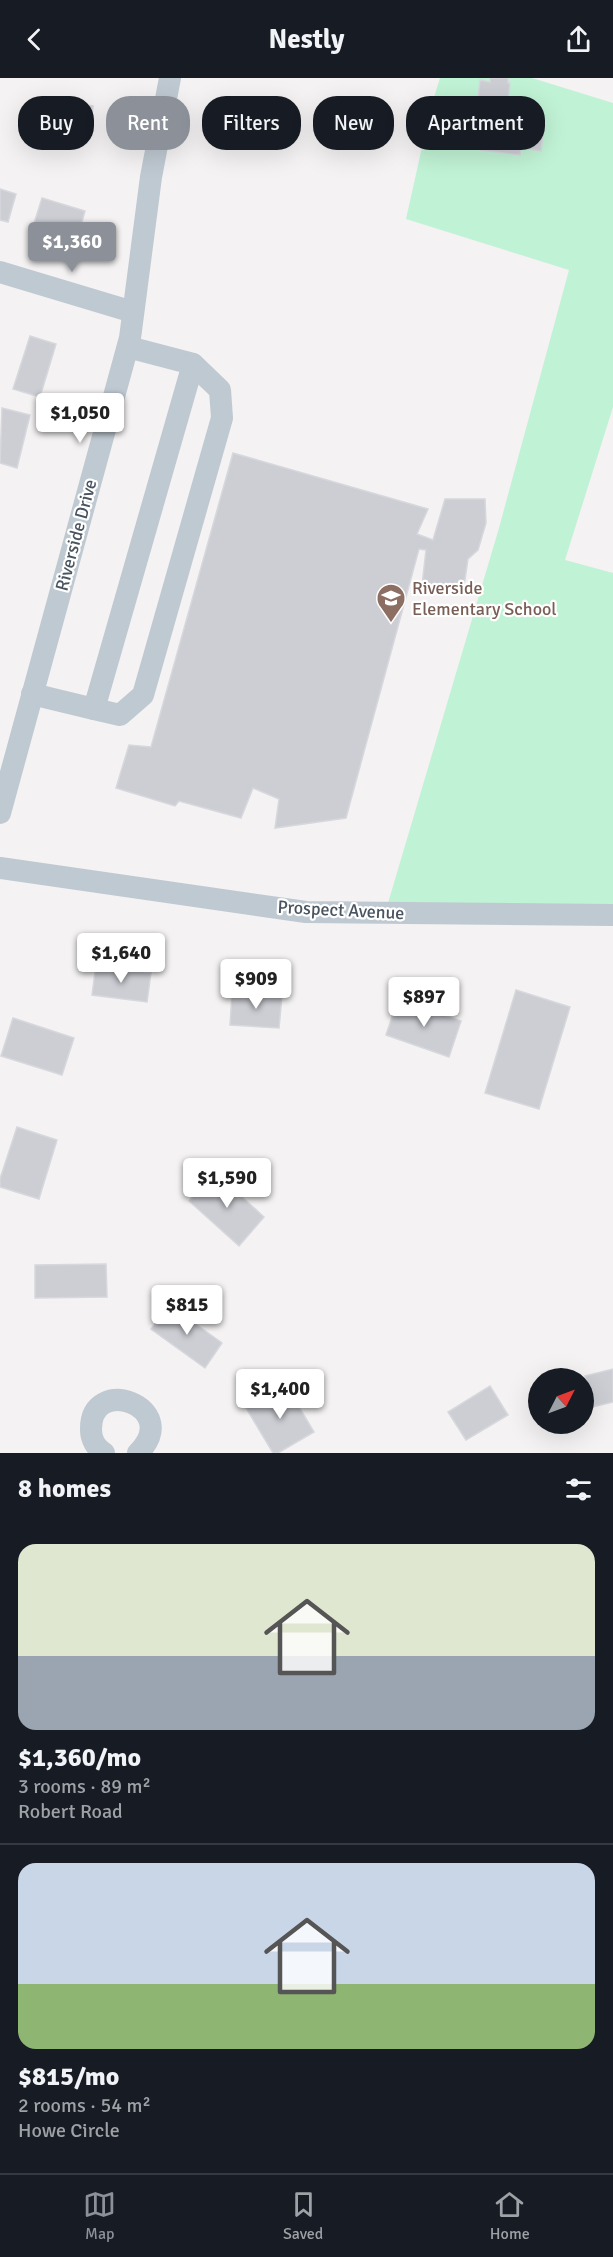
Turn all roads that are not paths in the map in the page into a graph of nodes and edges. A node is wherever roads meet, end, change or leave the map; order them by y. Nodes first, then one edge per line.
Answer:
1 (170, 78) edge
2 (0, 272) edge
3 (133, 312) junction
4 (128, 347) junction
5 (193, 364) junction
6 (33, 694) junction
7 (94, 709) junction
8 (0, 813) edge
9 (0, 868) edge
10 (613, 915) edge
11 (104, 1453) edge
12 (138, 1453) edge

1 - 3 street, Riverside Drive
2 - 3 street
3 - 4 street, Riverside Drive
4 - 5 street
4 - 6 street, Riverside Drive
5 - 7 street
5 - 7 street
6 - 7 street
6 - 8 street, Riverside Drive
9 - 10 street, Prospect Avenue
11 - 12 street

